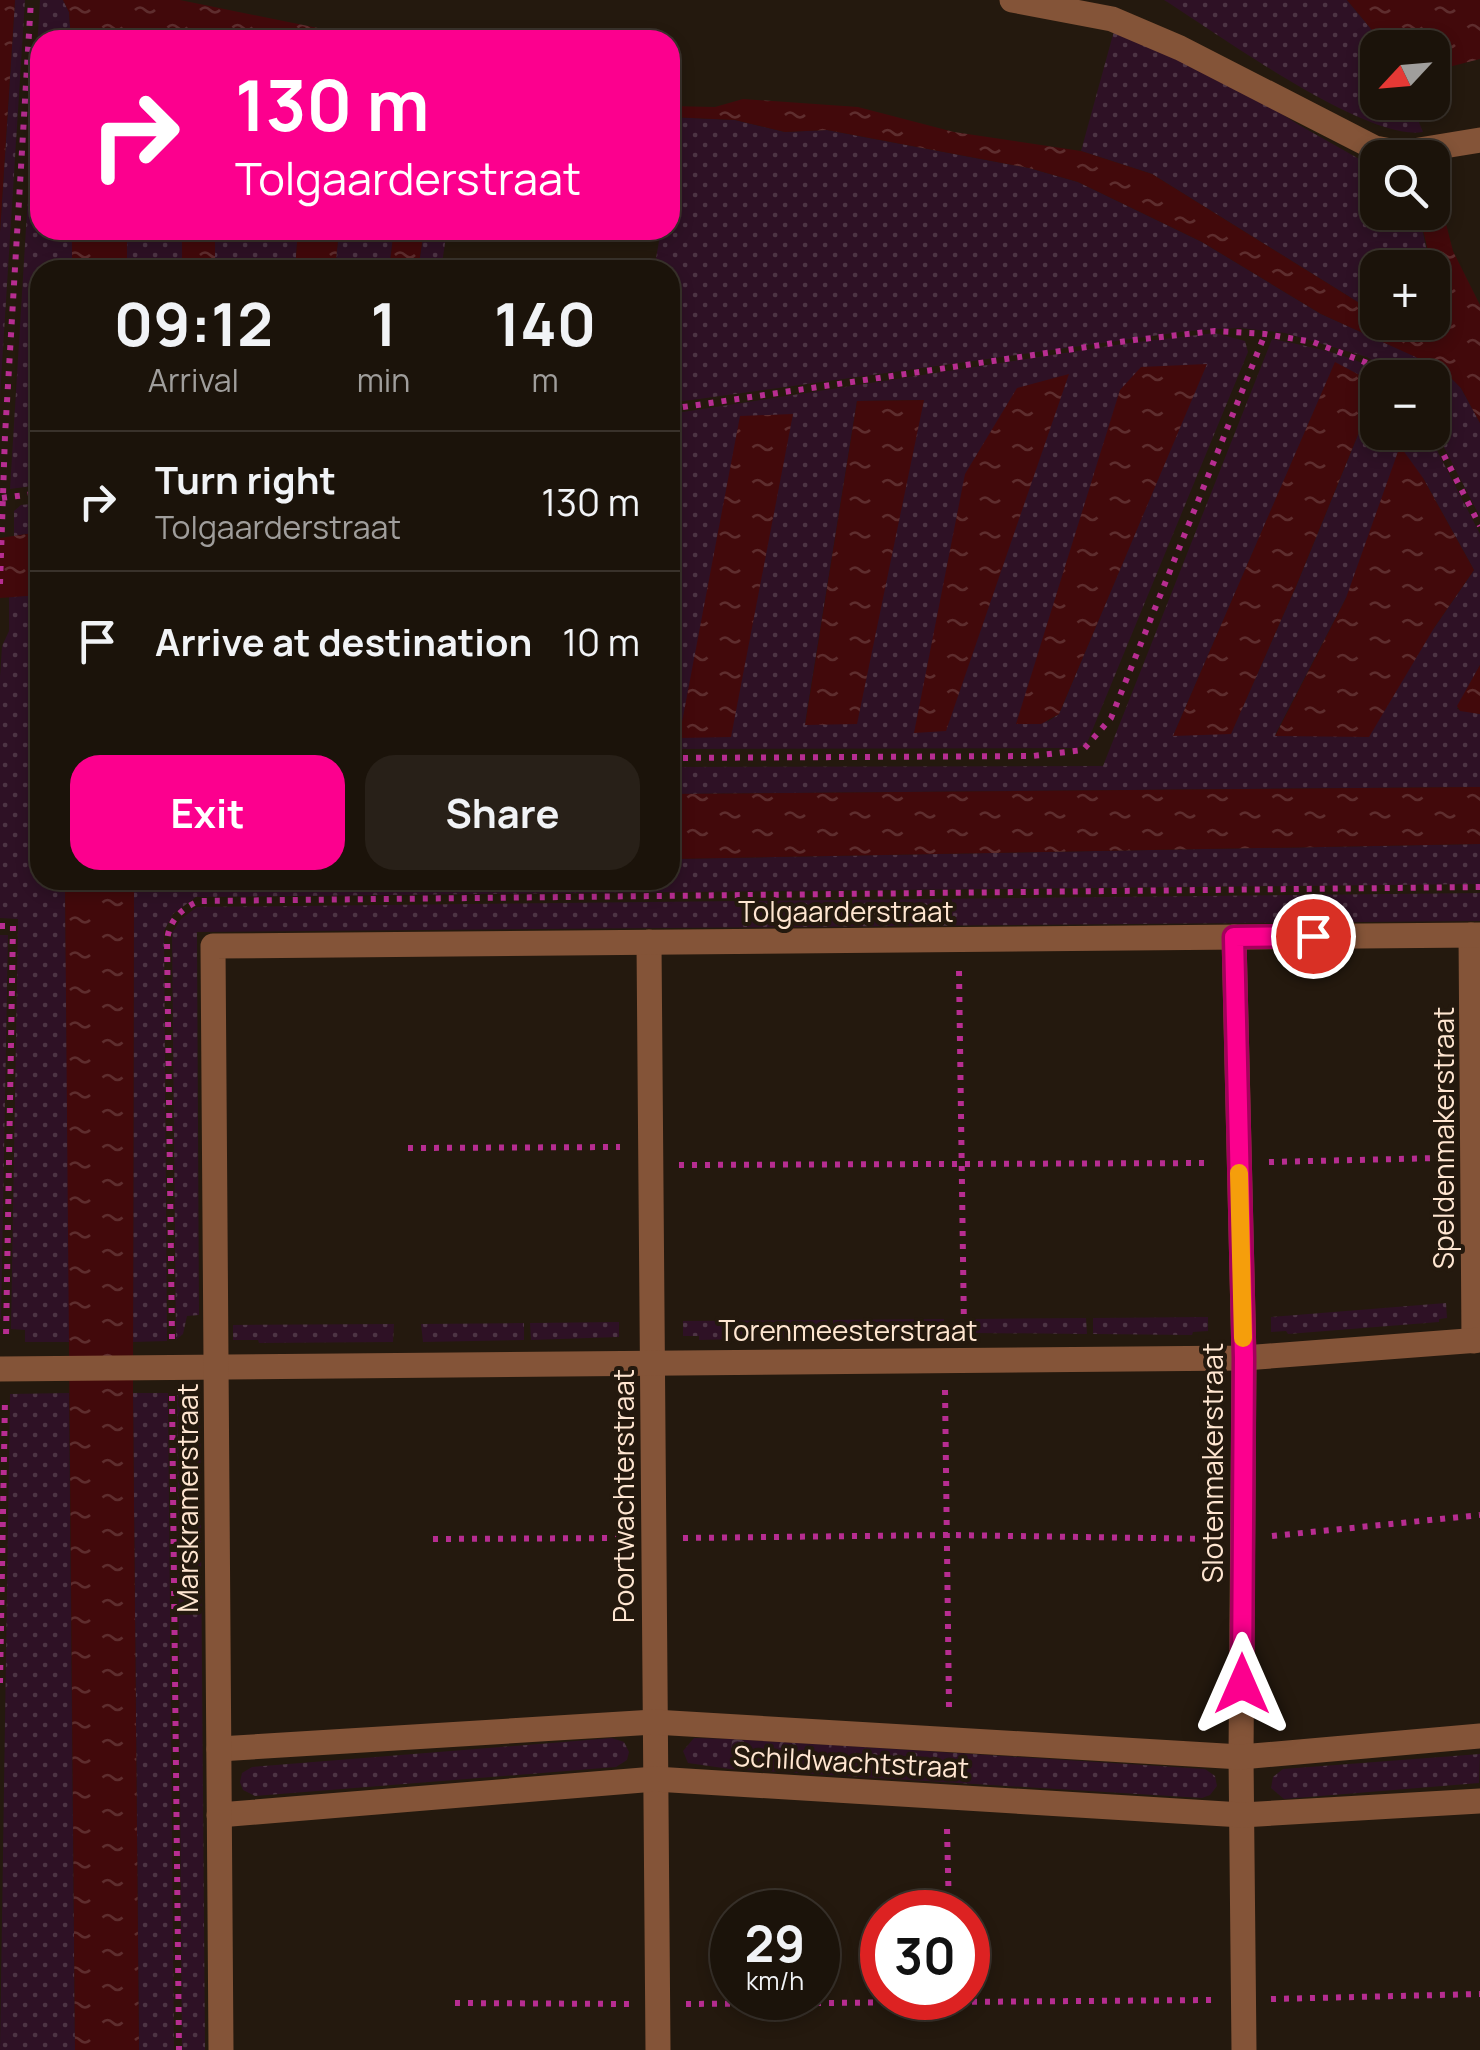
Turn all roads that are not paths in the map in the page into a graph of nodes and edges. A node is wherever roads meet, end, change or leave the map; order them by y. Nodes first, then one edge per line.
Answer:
1 (1012, 0) edge
2 (1480, 140) edge
3 (1476, 935) edge
4 (1234, 937) junction
5 (650, 942) junction
6 (213, 946) joint
7 (1477, 1341) edge
8 (1244, 1358) junction
9 (652, 1362) junction
10 (216, 1367) junction
11 (2, 1369) edge
12 (654, 1722) junction
13 (1480, 1736) edge
14 (219, 1749) junction
15 (1241, 1756) junction
16 (655, 1779) junction
17 (1480, 1801) edge
18 (1242, 1814) junction
19 (219, 1815) junction
20 (221, 2050) edge
21 (658, 2050) edge
22 (1244, 2050) edge

1 - 2 street
3 - 4 street, Tolgaarderstraat
3 - 7 street, Speldenmakerstraat
4 - 5 street, Tolgaarderstraat
4 - 8 street, Slotenmakerstraat
5 - 6 street, Tolgaarderstraat
5 - 9 street, Poortwachterstraat
6 - 10 street, Marskramerstraat
7 - 8 street, Torenmeesterstraat
8 - 9 street, Torenmeesterstraat
8 - 15 street, Slotenmakerstraat
9 - 10 street, Torenmeesterstraat
9 - 12 street, Poortwachterstraat
10 - 11 street, Torenmeesterstraat
10 - 14 street, Marskramerstraat
12 - 14 street, Schildwachtstraat
12 - 15 street, Schildwachtstraat
12 - 16 street, Poortwachterstraat
13 - 15 street, Schildwachtstraat
14 - 19 street, Marskramerstraat
15 - 18 street, Slotenmakerstraat
16 - 18 street, Schildwachtstraat
16 - 19 street, Schildwachtstraat
16 - 21 street, Poortwachterstraat
17 - 18 street, Schildwachtstraat
18 - 22 street, Slotenmakerstraat
19 - 20 street, Marskramerstraat

